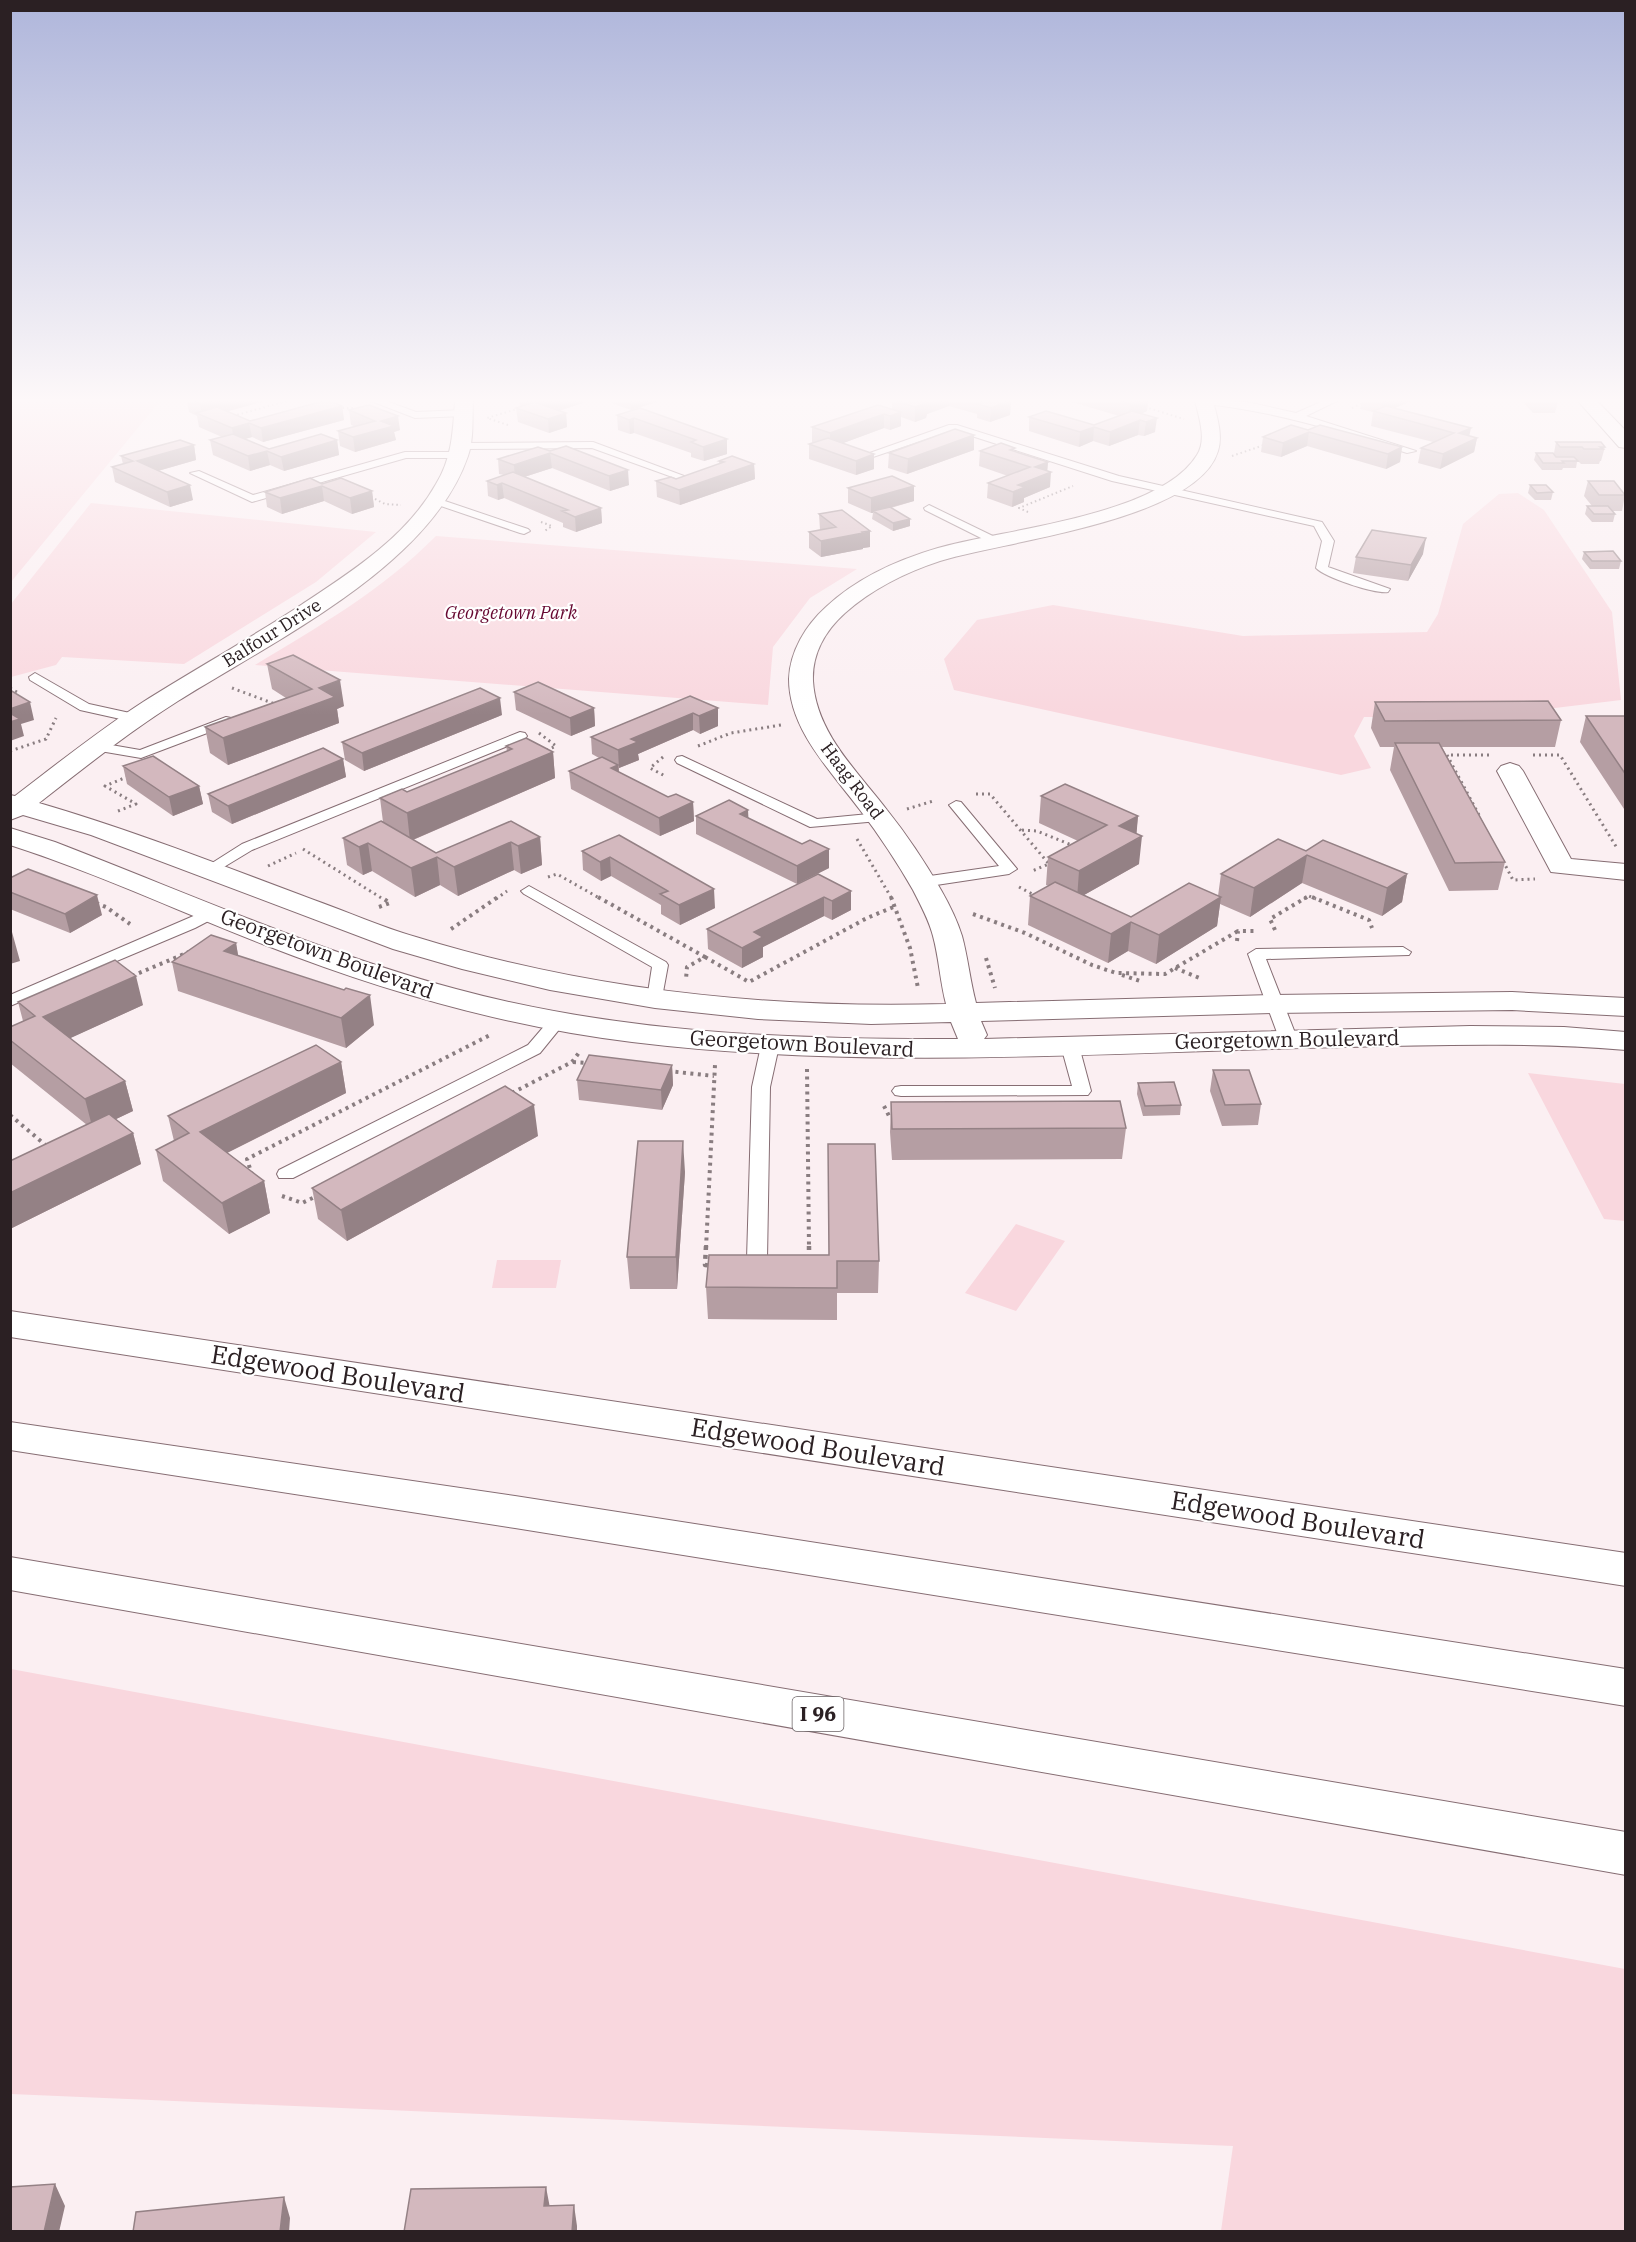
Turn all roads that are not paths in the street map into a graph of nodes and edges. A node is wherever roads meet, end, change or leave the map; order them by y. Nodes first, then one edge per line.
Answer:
1 (432, 506) edge
2 (450, 506) edge
3 (1135, 506) edge
4 (1233, 506) edge
5 (929, 508) dead end
6 (524, 531) dead end
7 (995, 541) junction
8 (1384, 589) dead end
9 (35, 677) dead end
10 (237, 717) edge
11 (134, 718) junction
12 (520, 736) dead end
13 (94, 746) junction
14 (682, 760) dead end
15 (1510, 771) dead end
16 (956, 805) dead end
17 (14, 806) edge
18 (879, 817) junction
19 (10, 836) edge
20 (209, 870) junction
21 (1626, 872) edge
22 (923, 882) junction
23 (529, 891) dead end
24 (212, 913) junction
25 (1403, 952) dead end
26 (655, 999) junction
27 (10, 1001) edge
28 (1273, 1004) junction
29 (1612, 1006) edge
30 (963, 1014) junction
31 (558, 1021) junction
32 (1288, 1038) junction
33 (1619, 1040) edge
34 (770, 1046) junction
35 (1070, 1046) junction
36 (977, 1050) junction
37 (901, 1091) dead end
38 (286, 1174) dead end
39 (758, 1259) edge
40 (10, 1324) edge
41 (14, 1442) edge
42 (1626, 1570) edge
43 (10, 1573) edge
44 (1626, 1689) edge
45 (1626, 1854) edge

1 - 11 main road, Balfour Drive
2 - 6 lane
3 - 7 main road, Haag Road
4 - 8 lane
5 - 7 lane
7 - 18 main road, Haag Road
9 - 11 lane
10 - 13 lane
11 - 13 main road, Balfour Drive
12 - 20 lane
13 - 17 main road, Balfour Drive
14 - 18 lane
15 - 21 main road
16 - 22 lane
17 - 20 main road, Georgetown Boulevard
18 - 22 main road, Haag Road
19 - 24 main road, Georgetown Boulevard
20 - 26 main road, Georgetown Boulevard
22 - 30 main road, Haag Road
23 - 26 lane
24 - 27 lane
24 - 31 main road, Georgetown Boulevard
25 - 28 lane
26 - 30 main road, Georgetown Boulevard
28 - 29 main road, Georgetown Boulevard
28 - 30 main road, Georgetown Boulevard
28 - 32 lane
29 - 33 main road
30 - 36 main road, Haag Road
31 - 34 main road, Georgetown Boulevard
31 - 38 lane
32 - 33 main road, Georgetown Boulevard
32 - 35 main road, Georgetown Boulevard
34 - 36 main road, Georgetown Boulevard
34 - 39 lane
35 - 36 main road, Georgetown Boulevard
35 - 37 lane
40 - 42 main road, Edgewood Boulevard
41 - 44 main road
43 - 45 main road, I 96

